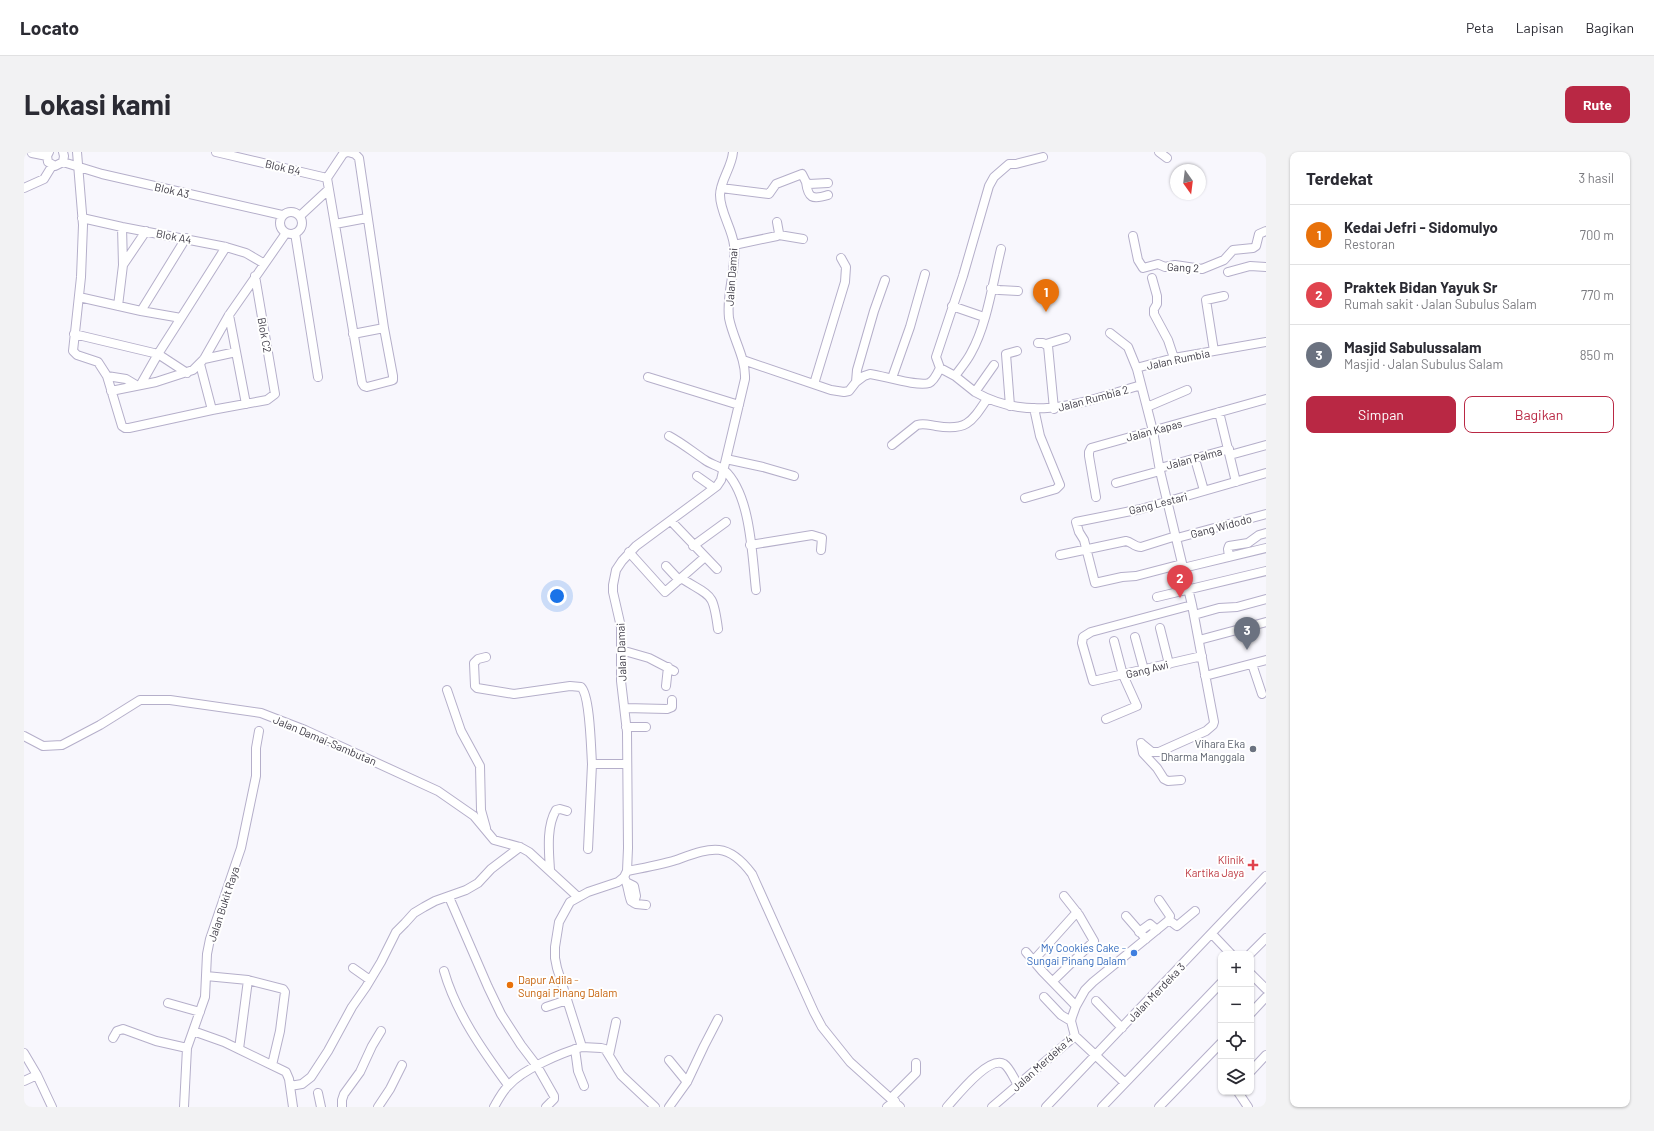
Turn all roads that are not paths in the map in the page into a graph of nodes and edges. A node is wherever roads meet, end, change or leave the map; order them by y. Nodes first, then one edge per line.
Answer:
1 (63, 152) edge
2 (77, 152) edge
3 (216, 152) edge
4 (348, 152) edge
5 (734, 152) edge
6 (1159, 152) edge
7 (32, 153) dead end
8 (48, 154) edge
9 (1043, 157) dead end
10 (1167, 158) dead end
11 (63, 162) junction
12 (52, 166) junction
13 (77, 167) junction
14 (327, 178) junction
15 (806, 182) junction
16 (828, 183) dead end
17 (24, 188) edge
18 (721, 188) junction
19 (328, 190) junction
20 (828, 195) dead end
21 (282, 216) junction
22 (300, 216) junction
23 (82, 218) junction
24 (368, 218) junction
25 (777, 222) dead end
26 (335, 224) junction
27 (122, 227) junction
28 (146, 231) junction
29 (1266, 231) edge
30 (286, 233) junction
31 (295, 233) junction
32 (779, 235) junction
33 (1133, 236) dead end
34 (186, 238) junction
35 (803, 240) dead end
36 (734, 245) junction
37 (226, 247) junction
38 (1001, 249) dead end
39 (841, 258) dead end
40 (263, 263) junction
41 (123, 265) junction
42 (1266, 267) edge
43 (1228, 272) dead end
44 (925, 274) dead end
45 (255, 276) junction
46 (1152, 278) dead end
47 (885, 280) dead end
48 (992, 288) junction
49 (1018, 291) dead end
50 (1224, 296) dead end
51 (79, 297) junction
52 (118, 306) junction
53 (952, 306) junction
54 (141, 311) junction
55 (229, 315) junction
56 (984, 317) junction
57 (181, 318) junction
58 (384, 328) junction
59 (1110, 333) dead end
60 (74, 334) junction
61 (353, 334) junction
62 (1066, 338) dead end
63 (1266, 342) edge
64 (1017, 351) dead end
65 (1214, 351) junction
66 (236, 352) junction
67 (158, 354) junction
68 (1174, 358) junction
69 (743, 360) junction
70 (202, 361) junction
71 (994, 365) dead end
72 (940, 368) junction
73 (1138, 369) junction
74 (187, 373) junction
75 (107, 376) junction
76 (955, 376) junction
77 (318, 377) dead end
78 (648, 377) dead end
79 (892, 378) junction
80 (856, 382) junction
81 (814, 384) junction
82 (139, 385) junction
83 (1141, 385) junction
84 (1187, 390) dead end
85 (111, 391) junction
86 (975, 392) junction
87 (986, 398) junction
88 (1266, 400) edge
89 (246, 404) junction
90 (739, 406) junction
91 (1010, 406) junction
92 (1147, 407) junction
93 (1034, 408) junction
94 (1054, 409) junction
95 (212, 410) junction
96 (1219, 412) junction
97 (1153, 431) junction
98 (669, 436) dead end
99 (892, 445) dead end
100 (1266, 445) edge
101 (1229, 452) junction
102 (726, 459) junction
103 (1195, 459) junction
104 (723, 469) junction
105 (1160, 470) junction
106 (1266, 473) edge
107 (697, 476) dead end
108 (794, 476) dead end
109 (1236, 482) junction
110 (1116, 483) dead end
111 (1203, 487) dead end
112 (714, 488) junction
113 (1096, 497) dead end
114 (1025, 498) dead end
115 (1168, 502) junction
116 (1266, 514) edge
117 (671, 521) junction
118 (726, 522) dead end
119 (1266, 533) edge
120 (1177, 537) junction
121 (750, 545) junction
122 (693, 546) junction
123 (1266, 548) edge
124 (1085, 549) junction
125 (821, 550) dead end
126 (629, 552) junction
127 (1060, 555) dead end
128 (705, 557) junction
129 (1229, 557) junction
130 (666, 566) dead end
131 (1183, 566) junction
132 (717, 569) dead end
133 (1266, 572) edge
134 (680, 579) junction
135 (756, 590) dead end
136 (1188, 590) junction
137 (1157, 597) dead end
138 (1266, 599) edge
139 (1192, 604) junction
140 (1194, 615) junction
141 (1266, 622) edge
142 (1160, 628) dead end
143 (718, 629) dead end
144 (1135, 637) dead end
145 (1199, 640) junction
146 (1114, 641) dead end
147 (621, 650) junction
148 (1202, 656) junction
149 (486, 657) dead end
150 (1266, 660) edge
151 (1168, 664) junction
152 (1252, 664) junction
153 (1144, 670) junction
154 (1123, 676) junction
155 (1205, 676) junction
156 (666, 686) dead end
157 (447, 690) dead end
158 (1262, 694) dead end
159 (672, 700) dead end
160 (625, 708) junction
161 (1106, 719) dead end
162 (626, 727) junction
163 (646, 727) dead end
164 (259, 731) dead end
165 (24, 736) edge
166 (592, 764) junction
167 (627, 764) junction
168 (1181, 780) dead end
169 (567, 811) dead end
170 (486, 829) junction
171 (520, 847) junction
172 (588, 849) dead end
173 (550, 870) junction
174 (1266, 876) edge
175 (626, 877) junction
176 (1064, 896) dead end
177 (449, 897) junction
178 (578, 897) junction
179 (1158, 900) dead end
180 (646, 906) dead end
181 (1195, 911) dead end
182 (1077, 912) junction
183 (1126, 916) dead end
184 (1169, 920) junction
185 (1157, 930) junction
186 (1139, 932) junction
187 (1212, 934) junction
188 (1266, 938) edge
189 (1146, 939) junction
190 (1228, 951) edge
191 (1253, 951) edge
192 (1026, 952) dead end
193 (1033, 961) junction
194 (353, 968) dead end
195 (444, 971) dead end
196 (206, 976) junction
197 (1254, 977) edge
198 (248, 980) junction
199 (370, 980) junction
200 (1053, 981) junction
201 (1218, 986) edge
202 (1266, 989) edge
203 (1044, 997) dead end
204 (1266, 997) edge
205 (567, 1000) junction
206 (1096, 1001) dead end
207 (168, 1004) dead end
208 (1076, 1006) junction
209 (546, 1007) dead end
210 (1254, 1010) edge
211 (200, 1012) junction
212 (718, 1020) dead end
213 (1071, 1021) junction
214 (616, 1022) dead end
215 (1122, 1028) junction
216 (193, 1031) junction
217 (381, 1031) dead end
218 (1075, 1036) junction
219 (113, 1038) dead end
220 (1218, 1047) edge
221 (187, 1048) junction
222 (579, 1048) junction
223 (239, 1049) junction
224 (24, 1053) edge
225 (609, 1055) junction
226 (1096, 1055) junction
227 (1266, 1055) edge
228 (669, 1060) dead end
229 (916, 1063) dead end
230 (272, 1064) junction
231 (402, 1065) dead end
232 (537, 1066) junction
233 (1254, 1068) edge
234 (36, 1075) junction
235 (24, 1081) edge
236 (687, 1082) junction
237 (1125, 1083) junction
238 (1018, 1085) junction
239 (290, 1086) junction
240 (508, 1086) junction
241 (584, 1086) dead end
242 (318, 1093) dead end
243 (1240, 1095) edge
244 (895, 1102) edge
245 (52, 1107) edge
246 (184, 1107) edge
247 (293, 1107) edge
248 (321, 1107) edge
249 (342, 1107) edge
250 (378, 1107) edge
251 (494, 1107) edge
252 (546, 1107) edge
253 (655, 1107) edge
254 (669, 1107) edge
255 (887, 1107) edge
256 (947, 1107) edge
257 (992, 1107) edge
258 (1046, 1107) edge
259 (1102, 1107) edge
260 (1159, 1107) edge
261 (1248, 1107) edge

1 - 11 street
2 - 13 street
3 - 14 street, Blok B4
4 - 14 street
4 - 24 street
5 - 18 street, Jalan Damai
6 - 10 street
7 - 8 street
8 - 12 street
9 - 53 street
11 - 12 street
11 - 13 street, Blok A3
12 - 17 street
13 - 21 street, Blok A3
13 - 23 street
14 - 19 street
15 - 16 street
15 - 18 street
15 - 20 street
18 - 36 street, Jalan Damai
19 - 22 street
19 - 26 street
21 - 22 street
21 - 30 street
22 - 31 street
23 - 27 street, Blok A4
23 - 51 street
24 - 26 street
24 - 58 street
25 - 32 street
26 - 61 street
27 - 28 street, Blok A4
27 - 41 street
28 - 34 street, Blok A4
28 - 41 street
29 - 33 street, Gang 2
30 - 31 street
30 - 40 street
31 - 77 street
32 - 35 street
32 - 36 street
34 - 37 street, Blok A4
34 - 54 street
36 - 69 street, Jalan Damai
37 - 40 street, Blok A4
37 - 57 street
38 - 48 street
39 - 81 street
40 - 45 street
41 - 52 street
42 - 43 street
44 - 79 street
45 - 55 street
45 - 89 street, Blok C2
46 - 68 street
47 - 80 street
48 - 49 street
48 - 56 street
50 - 65 street
51 - 52 street
51 - 60 street
52 - 54 street
53 - 56 street
53 - 72 street
54 - 57 street
55 - 66 street
55 - 70 street
56 - 76 street
57 - 67 street
58 - 61 street
58 - 61 street
59 - 73 street, Jalan Rumbia
60 - 67 street
60 - 75 street
62 - 94 street
63 - 65 street, Jalan Rumbia
64 - 91 street
65 - 68 street, Jalan Rumbia
66 - 70 street
66 - 89 street
67 - 74 street
67 - 82 street
68 - 73 street, Jalan Rumbia
69 - 81 street
69 - 90 street, Jalan Damai
70 - 74 street
70 - 95 street
71 - 86 street
72 - 76 street, Jalan Rumbia 2
72 - 79 street
73 - 83 street
74 - 82 street
75 - 82 street
75 - 85 street
76 - 86 street, Jalan Rumbia 2
78 - 90 street
79 - 80 street
80 - 81 street
82 - 85 street
83 - 92 street
83 - 94 street, Jalan Rumbia 2
84 - 92 street
85 - 95 street
86 - 87 street, Jalan Rumbia 2
87 - 91 street, Jalan Rumbia 2
87 - 99 street
88 - 96 street, Jalan Kapas
89 - 95 street
90 - 102 street, Jalan Damai
91 - 93 street, Jalan Rumbia 2
92 - 97 street
93 - 94 street, Jalan Rumbia 2
93 - 114 street
96 - 97 street, Jalan Kapas
96 - 101 street
97 - 105 street
97 - 113 street, Jalan Kapas
98 - 104 street
100 - 101 street, Jalan Palma
101 - 103 street, Jalan Palma
101 - 109 street
102 - 104 street, Jalan Damai
102 - 108 street
103 - 105 street, Jalan Palma
103 - 111 street
104 - 112 street, Jalan Damai
104 - 121 street
105 - 110 street, Jalan Palma
105 - 115 street
106 - 109 street, Gang Lestari
107 - 112 street
109 - 115 street, Gang Lestari
112 - 117 street, Jalan Damai
115 - 120 street
115 - 124 street, Gang Lestari
116 - 120 street, Gang Widodo
117 - 122 street
117 - 126 street, Jalan Damai
118 - 122 street
119 - 129 street
120 - 124 street, Gang Widodo
120 - 131 street
121 - 125 street
121 - 135 street
122 - 128 street
123 - 129 street
124 - 127 street, Gang Widodo
124 - 131 street
126 - 134 street
126 - 147 street, Jalan Damai
128 - 132 street
128 - 134 street
129 - 131 street
130 - 134 street
131 - 136 street
133 - 136 street
134 - 143 street
136 - 137 street
136 - 139 street
138 - 140 street
139 - 140 street
139 - 154 street, Gang Awi
140 - 145 street
141 - 145 street
142 - 151 street
144 - 153 street
145 - 148 street
146 - 154 street
147 - 156 street
147 - 160 street, Jalan Damai
148 - 151 street, Gang Awi
148 - 155 street
149 - 166 street
150 - 152 street
151 - 153 street, Gang Awi
152 - 155 street
152 - 158 street
153 - 154 street, Gang Awi
154 - 161 street
155 - 168 street
157 - 170 street
159 - 160 street
160 - 162 street, Jalan Damai
162 - 163 street
162 - 167 street, Jalan Damai
164 - 196 street, Jalan Bukit Raya
165 - 170 street, Jalan Damai-Sambutan
166 - 167 street
166 - 172 street
167 - 175 street, Jalan Damai
169 - 173 street
170 - 171 street, Jalan Damai-Sambutan
171 - 173 street, Jalan Damai-Sambutan
171 - 177 street
173 - 178 street, Jalan Damai-Sambutan
174 - 187 street, Jalan Merdeka 3
175 - 178 street
175 - 180 street, Jalan Damai
175 - 244 street
176 - 182 street
177 - 199 street
177 - 232 street
178 - 205 street
179 - 184 street
181 - 184 street
182 - 193 street
182 - 200 street
183 - 186 street
184 - 185 street, Jalan Merdeka 4
185 - 186 street
185 - 189 street, Jalan Merdeka 4
186 - 189 street
187 - 190 street
187 - 215 street, Jalan Merdeka 3
188 - 191 street
189 - 208 street, Jalan Merdeka 4
192 - 193 street
193 - 200 street
194 - 199 street
195 - 240 street
196 - 198 street
196 - 211 street, Jalan Bukit Raya
197 - 202 street
198 - 223 street
198 - 230 street
199 - 239 street
200 - 208 street
201 - 237 street
203 - 213 street
204 - 210 street
205 - 209 street
205 - 222 street
206 - 215 street
207 - 211 street
208 - 213 street, Jalan Merdeka 4
211 - 216 street, Jalan Bukit Raya
212 - 236 street
213 - 218 street, Jalan Merdeka 4
214 - 225 street
215 - 226 street, Jalan Merdeka 3
216 - 221 street, Jalan Bukit Raya
216 - 223 street
217 - 249 street
218 - 226 street
218 - 238 street, Jalan Merdeka 4
219 - 221 street
220 - 260 street
221 - 246 street, Jalan Bukit Raya
222 - 225 street
222 - 232 street
222 - 241 street
223 - 230 street
224 - 234 street
225 - 253 street
226 - 237 street
226 - 258 street, Jalan Merdeka 3
227 - 233 street
228 - 236 street
229 - 244 street
230 - 239 street
231 - 250 street
232 - 240 street
232 - 252 street
234 - 235 street
234 - 245 street
236 - 254 street
237 - 259 street
238 - 256 street
238 - 257 street, Jalan Merdeka 4
239 - 247 street
240 - 251 street
242 - 248 street
243 - 261 street
244 - 255 street

